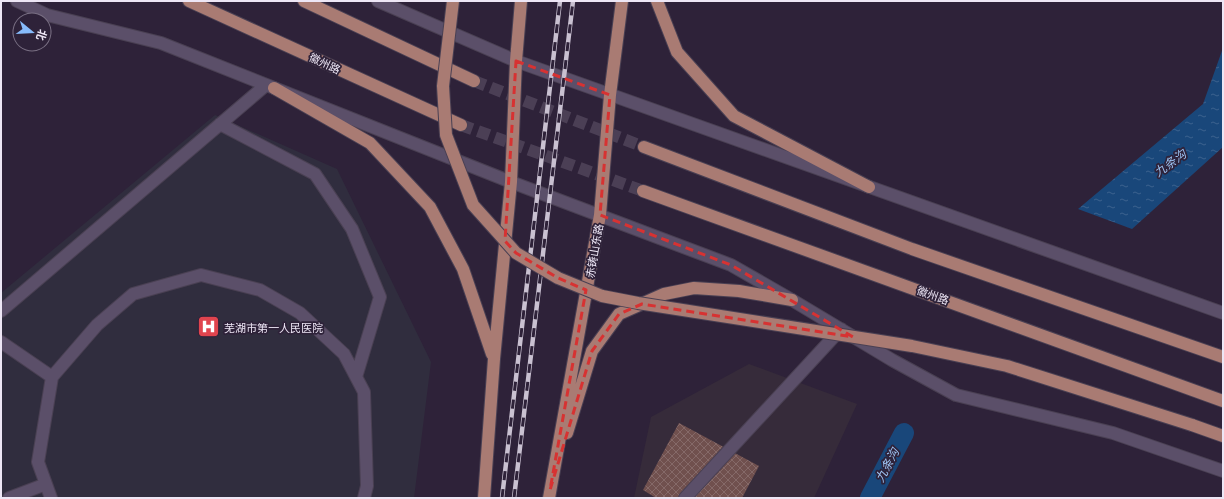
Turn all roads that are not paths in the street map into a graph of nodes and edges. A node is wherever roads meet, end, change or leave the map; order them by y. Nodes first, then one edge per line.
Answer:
1 (17, 1) edge
2 (189, 1) edge
3 (304, 1) edge
4 (378, 1) edge
5 (453, 1) edge
6 (521, 1) edge
7 (622, 1) edge
8 (657, 1) edge
9 (516, 61) junction
10 (474, 81) tunnel mouth
11 (270, 86) junction
12 (610, 95) junction
13 (220, 124) junction
14 (461, 125) tunnel mouth
15 (644, 147) tunnel mouth
16 (511, 182) junction
17 (869, 187) junction
18 (643, 191) tunnel mouth
19 (600, 215) junction
20 (792, 300) junction
21 (1, 311) edge
22 (1223, 313) edge
23 (841, 329) junction
24 (1, 342) edge
25 (1223, 357) edge
26 (494, 359) junction
27 (52, 377) junction
28 (356, 377) junction
29 (1223, 401) edge
30 (1223, 436) edge
31 (1223, 471) edge
32 (46, 484) junction
33 (550, 494) edge
34 (9, 498) edge
35 (51, 498) edge
36 (364, 498) edge
37 (484, 498) edge
38 (685, 498) edge

1 - 11 street
2 - 14 main road, 徽州路
3 - 10 main road
4 - 9 street
5 - 30 main road, bridge
6 - 9 main road
7 - 12 main road, 赤铸山东路
8 - 17 main road
9 - 12 street
9 - 16 main road
11 - 13 street
11 - 16 street
11 - 26 main road
12 - 17 street
12 - 19 main road, 赤铸山东路
13 - 21 street
13 - 28 street
15 - 25 main road
16 - 19 street
16 - 26 main road
17 - 22 street
18 - 29 main road, 徽州路
19 - 20 street
19 - 33 main road, 赤铸山东路
20 - 23 street
20 - 33 main road
23 - 31 street
23 - 38 street
24 - 27 street
26 - 37 main road
27 - 28 street
27 - 32 street
28 - 36 street
32 - 34 street
32 - 35 street

